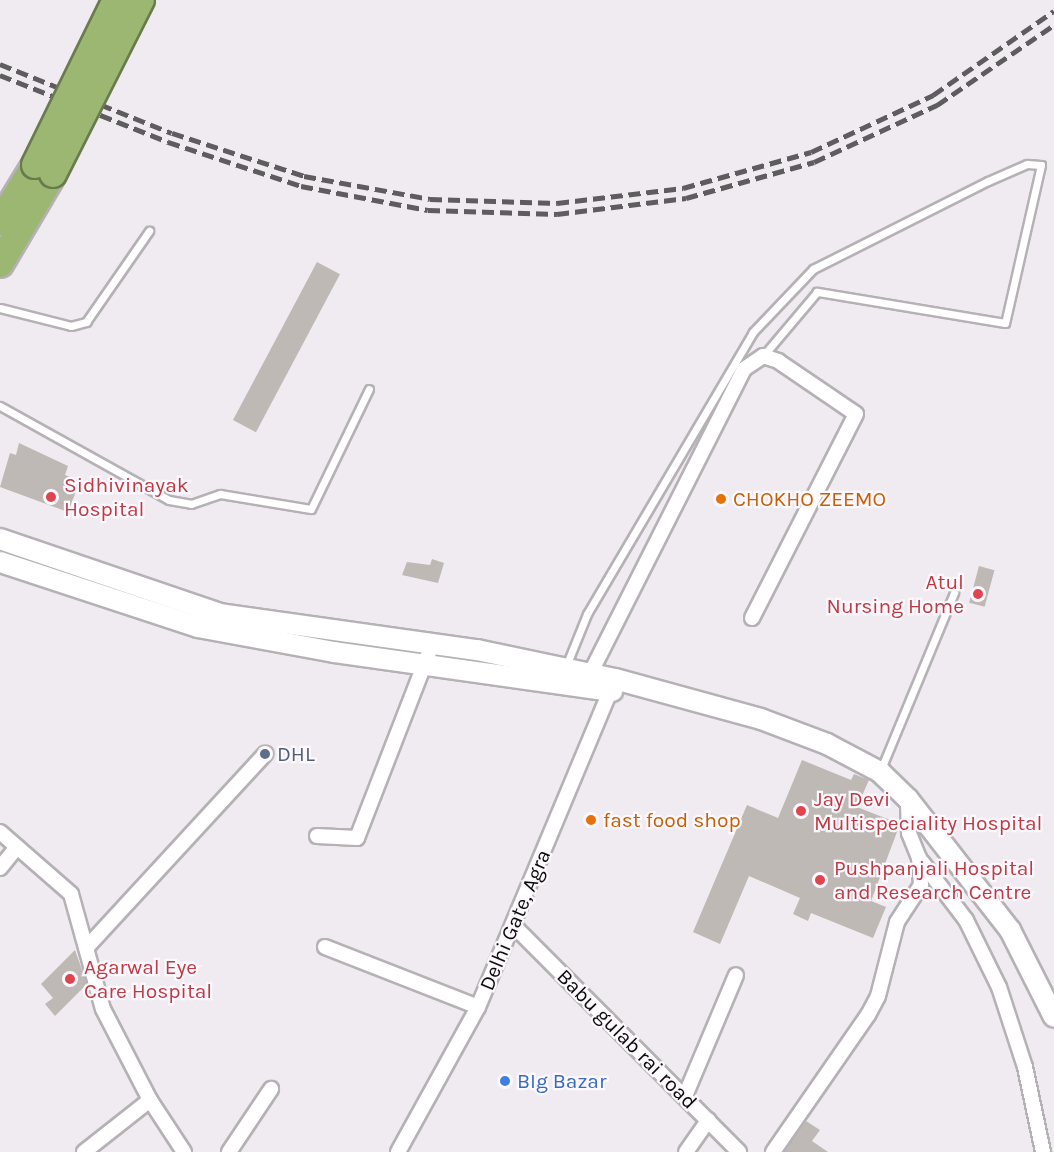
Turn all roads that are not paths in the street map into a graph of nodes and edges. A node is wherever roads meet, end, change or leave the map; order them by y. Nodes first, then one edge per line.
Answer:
1 (116, 0) edge
2 (141, 0) edge
3 (44, 170) junction
4 (0, 222) edge
5 (149, 231) dead end
6 (0, 264) edge
7 (0, 308) edge
8 (763, 356) junction
9 (369, 389) dead end
10 (0, 406) edge
11 (0, 539) edge
12 (0, 562) edge
13 (123, 593) junction
14 (954, 593) dead end
15 (752, 618) dead end
16 (430, 654) junction
17 (562, 676) junction
18 (587, 681) junction
19 (612, 685) junction
20 (265, 754) dead end
21 (880, 772) junction
22 (908, 799) junction
23 (0, 832) edge
24 (316, 836) dead end
25 (17, 847) junction
26 (919, 858) junction
27 (0, 868) edge
28 (514, 926) junction
29 (87, 947) junction
30 (325, 947) dead end
31 (736, 975) dead end
32 (478, 1007) junction
33 (1054, 1017) edge
34 (271, 1089) dead end
35 (685, 1096) junction
36 (150, 1100) junction
37 (708, 1120) junction
38 (401, 1151) edge
39 (84, 1152) edge
40 (184, 1152) edge
41 (229, 1152) edge
42 (686, 1152) edge
43 (739, 1152) edge
44 (773, 1152) edge
45 (1043, 1152) edge

1 - 3 highway, bridge
2 - 3 highway, bridge
3 - 4 highway
3 - 6 highway
5 - 7 lane
8 - 15 street
8 - 17 lane
8 - 18 street
9 - 10 lane
11 - 13 main road
12 - 13 main road
13 - 16 main road
14 - 21 lane
16 - 17 main road
16 - 24 street
17 - 18 main road
18 - 19 main road
19 - 21 main road
19 - 28 street, Delhi Gate, Agra
20 - 29 street
21 - 22 main road
22 - 26 street
22 - 33 main road
23 - 25 street
25 - 27 street
25 - 29 street
26 - 44 street
26 - 45 street
28 - 32 street, Delhi Gate, Agra
28 - 35 street, Babu gulab rai road
29 - 36 street
30 - 32 street
31 - 35 street
32 - 38 street, Delhi Gate, Agra
34 - 41 street
35 - 37 street, Babu gulab rai road
36 - 39 street
36 - 40 street
37 - 42 street
37 - 43 street, Babu gulab rai road

